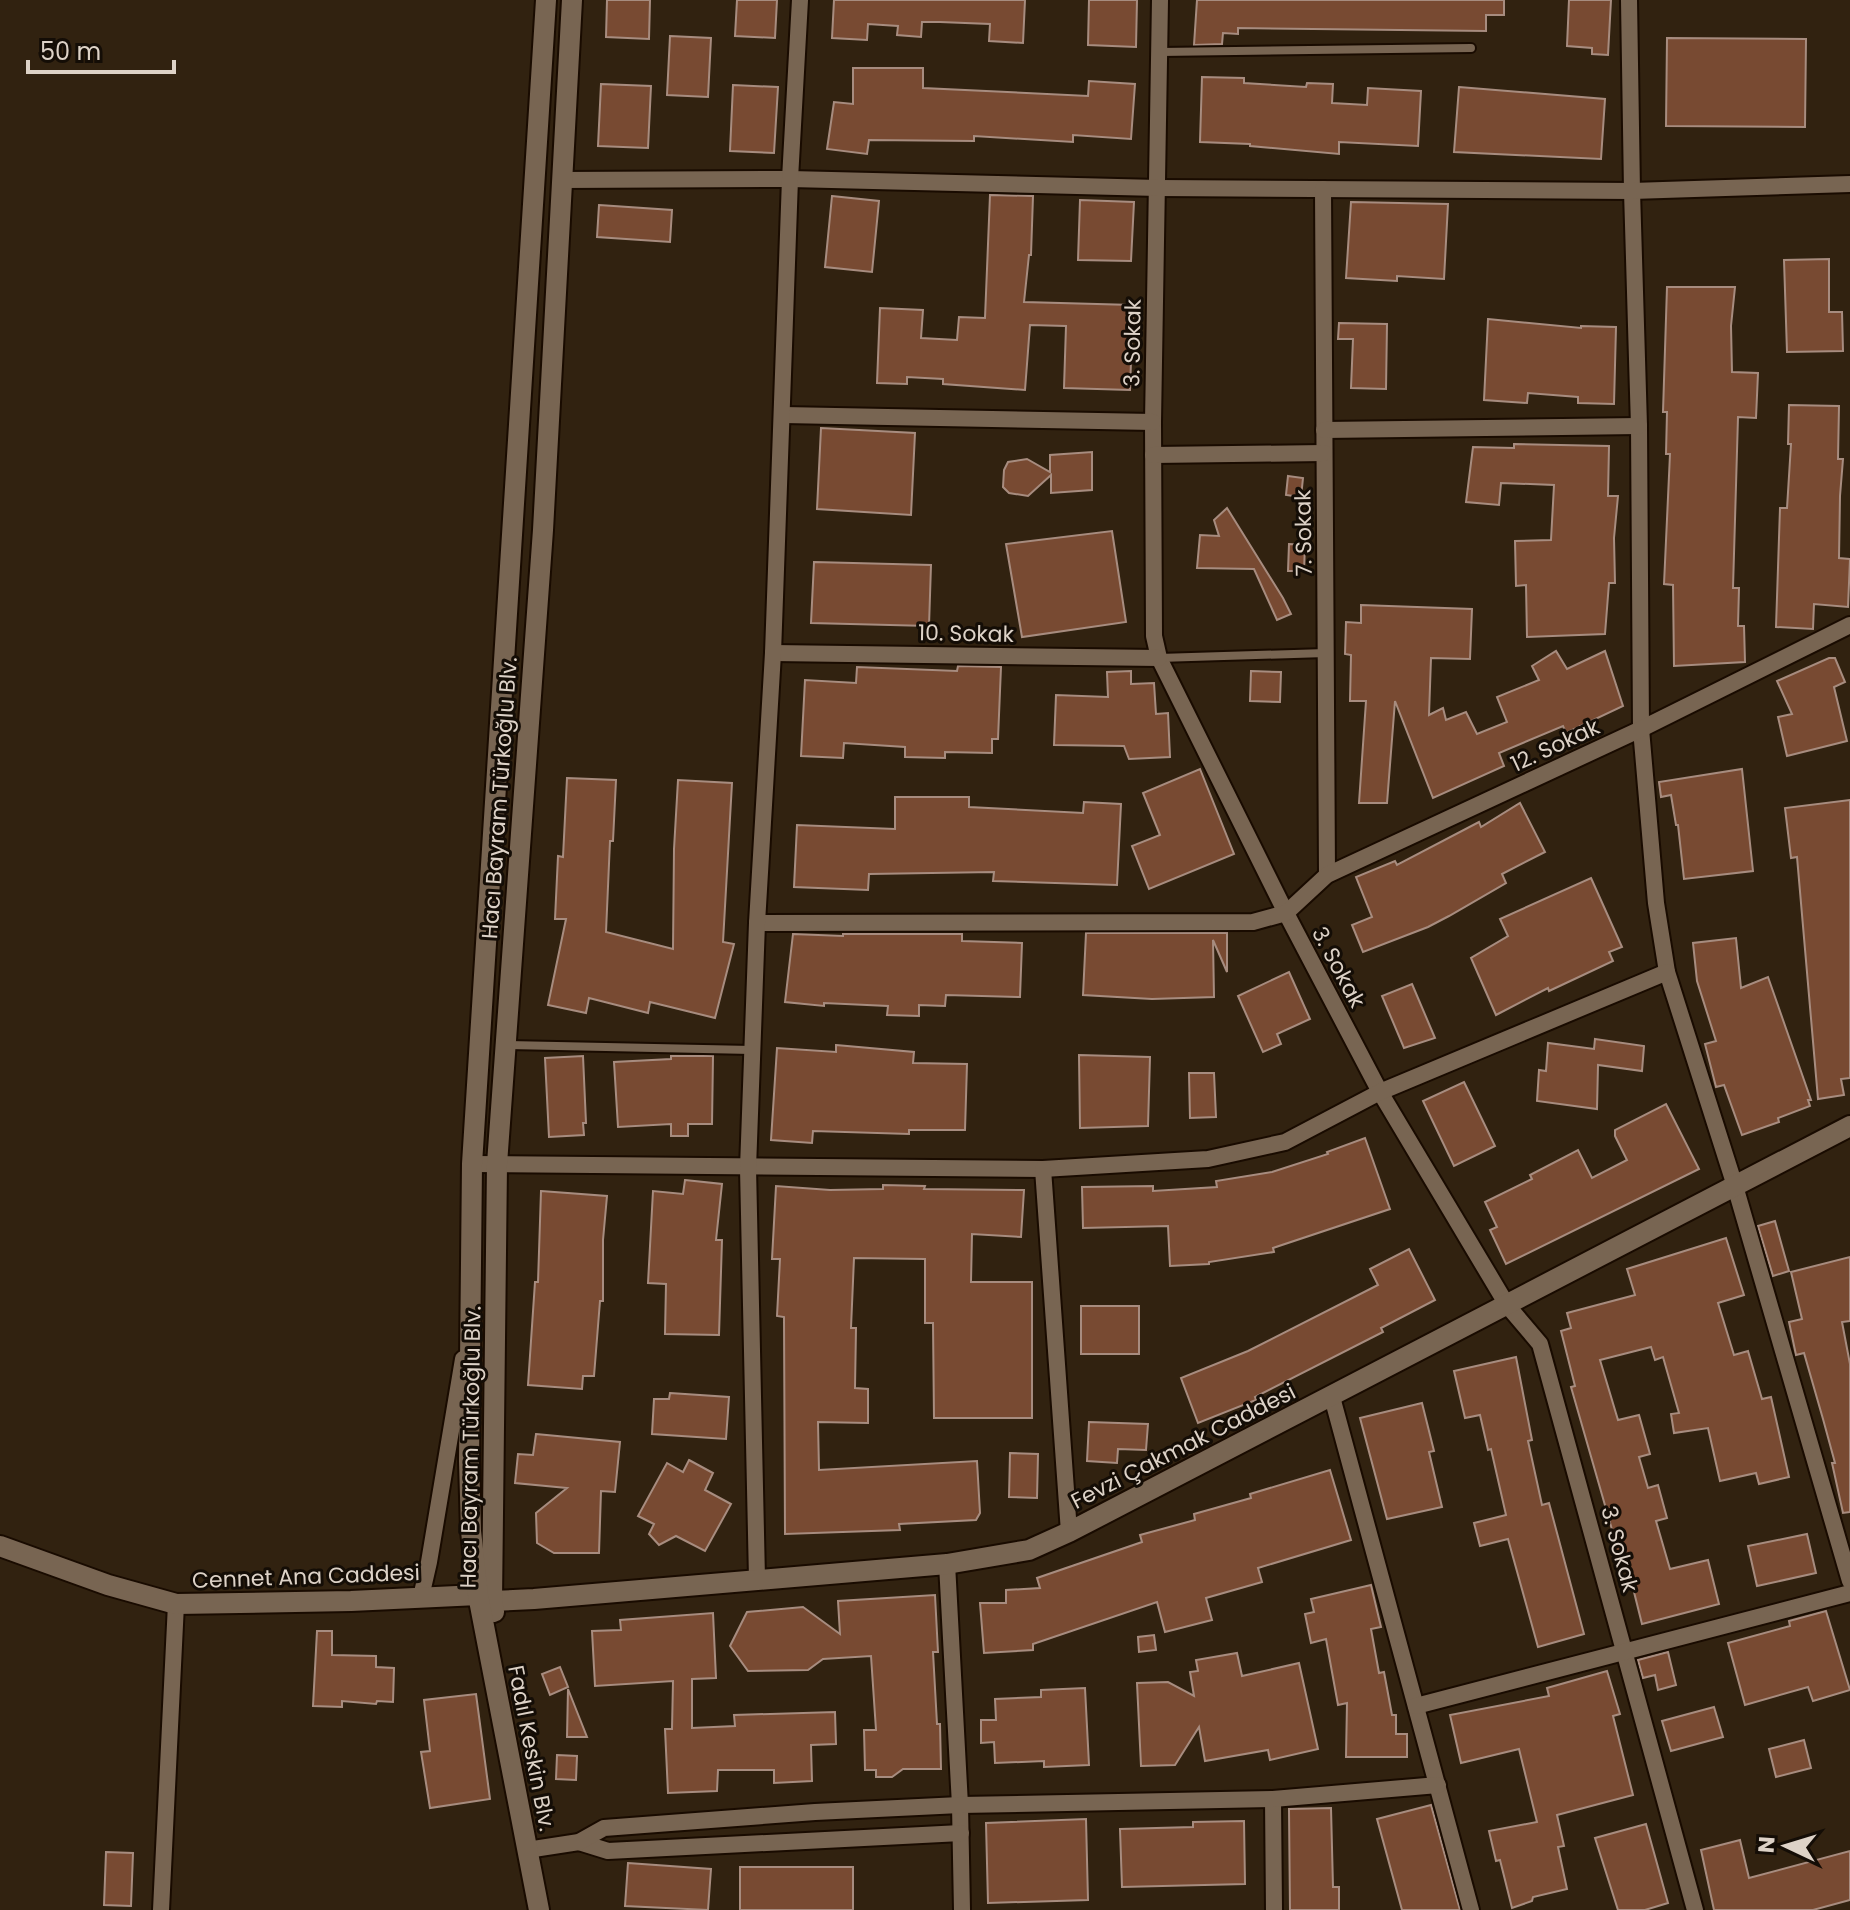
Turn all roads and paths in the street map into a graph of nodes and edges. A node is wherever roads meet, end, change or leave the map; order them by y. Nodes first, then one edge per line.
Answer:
1 (546, 0) edge
2 (572, 0) edge
3 (800, 0) edge
4 (1160, 0) edge
5 (1629, 0) edge
6 (1471, 48) dead end
7 (1160, 52) junction
8 (790, 179) junction
9 (562, 180) junction
10 (1850, 184) edge
11 (1158, 188) junction
12 (1323, 189) junction
13 (1632, 191) junction
14 (783, 415) junction
15 (1153, 422) junction
16 (1639, 426) junction
17 (1324, 430) junction
18 (1324, 453) junction
19 (1153, 455) junction
20 (1850, 625) edge
21 (773, 653) junction
22 (1326, 653) junction
23 (1159, 658) junction
24 (1641, 729) junction
25 (1327, 875) junction
26 (1286, 913) junction
27 (757, 923) junction
28 (1667, 972) junction
29 (505, 1045) junction
30 (752, 1050) junction
31 (1380, 1092) junction
32 (1850, 1126) edge
33 (472, 1164) junction
34 (497, 1164) junction
35 (748, 1168) junction
36 (1043, 1169) junction
37 (1735, 1186) junction
38 (1507, 1305) junction
39 (471, 1306) junction
40 (1332, 1397) junction
41 (1069, 1532) junction
42 (0, 1546) edge
43 (947, 1564) junction
44 (757, 1579) junction
45 (1850, 1581) edge
46 (1850, 1593) edge
47 (421, 1597) junction
48 (485, 1598) junction
49 (176, 1604) junction
50 (1625, 1651) junction
51 (1416, 1706) junction
52 (1438, 1785) junction
53 (1273, 1799) junction
54 (960, 1805) junction
55 (961, 1833) junction
56 (579, 1842) junction
57 (534, 1849) junction
58 (161, 1910) edge
59 (539, 1910) edge
60 (553, 1910) edge
61 (962, 1910) edge
62 (1274, 1910) edge
63 (1471, 1910) edge
64 (1695, 1910) edge

1 - 33 street, Hacı Bayram Türkoğlu Blv.
2 - 9 street, Hacı Bayram Türkoğlu Blv.
3 - 8 street
4 - 7 street, 3. Sokak
5 - 13 street
6 - 7 lane
7 - 11 street, 3. Sokak
8 - 9 street
8 - 11 street
8 - 14 street
9 - 29 street, Hacı Bayram Türkoğlu Blv.
10 - 13 street
11 - 12 street
11 - 15 street, 3. Sokak
12 - 13 street
12 - 17 street, 7. Sokak
13 - 16 street
14 - 15 street
14 - 21 street
15 - 19 street, 3. Sokak
16 - 17 street
16 - 24 street
17 - 18 street, 7. Sokak
18 - 19 street
18 - 22 street, 7. Sokak
19 - 23 street, 3. Sokak
20 - 24 street, 12. Sokak
21 - 23 street, 10. Sokak
21 - 27 street
22 - 23 lane
22 - 25 street, 7. Sokak
23 - 26 street, 3. Sokak
24 - 25 street, 12. Sokak
24 - 28 street
25 - 26 street, 12. Sokak
26 - 27 street
26 - 31 street, 3. Sokak
27 - 30 street
28 - 31 street
28 - 37 street
29 - 30 lane
29 - 34 street, Hacı Bayram Türkoğlu Blv.
30 - 35 street
31 - 36 street
31 - 38 street, 3. Sokak
32 - 37 street, Fevzi Çakmak Caddesi
33 - 34 street
33 - 39 street, Hacı Bayram Türkoğlu Blv.
34 - 35 street
34 - 48 street, Hacı Bayram Türkoğlu Blv.
35 - 36 street
35 - 44 street
36 - 41 street
37 - 38 street, Fevzi Çakmak Caddesi
37 - 45 street
38 - 40 street, Fevzi Çakmak Caddesi
38 - 50 street, 3. Sokak
39 - 47 street
39 - 48 street, Hacı Bayram Türkoğlu Blv.
40 - 41 street, Fevzi Çakmak Caddesi
40 - 51 street
41 - 43 street, Fevzi Çakmak Caddesi
42 - 49 street, Cennet Ana Caddesi
43 - 44 street, Fevzi Çakmak Caddesi
43 - 54 street
44 - 48 street, Fevzi Çakmak Caddesi
46 - 50 street
47 - 48 street, Cennet Ana Caddesi
47 - 49 street, Cennet Ana Caddesi
48 - 57 street, Fadıl Keskin Blv.
49 - 58 street
50 - 51 street
50 - 64 street, 3. Sokak
51 - 52 street
52 - 53 street
52 - 63 street
53 - 54 street
53 - 62 street
54 - 55 street
54 - 56 street
55 - 56 street
55 - 61 street
56 - 57 street
57 - 59 street, Fadıl Keskin Blv.
57 - 60 street, Fadıl Keskin Blv.

